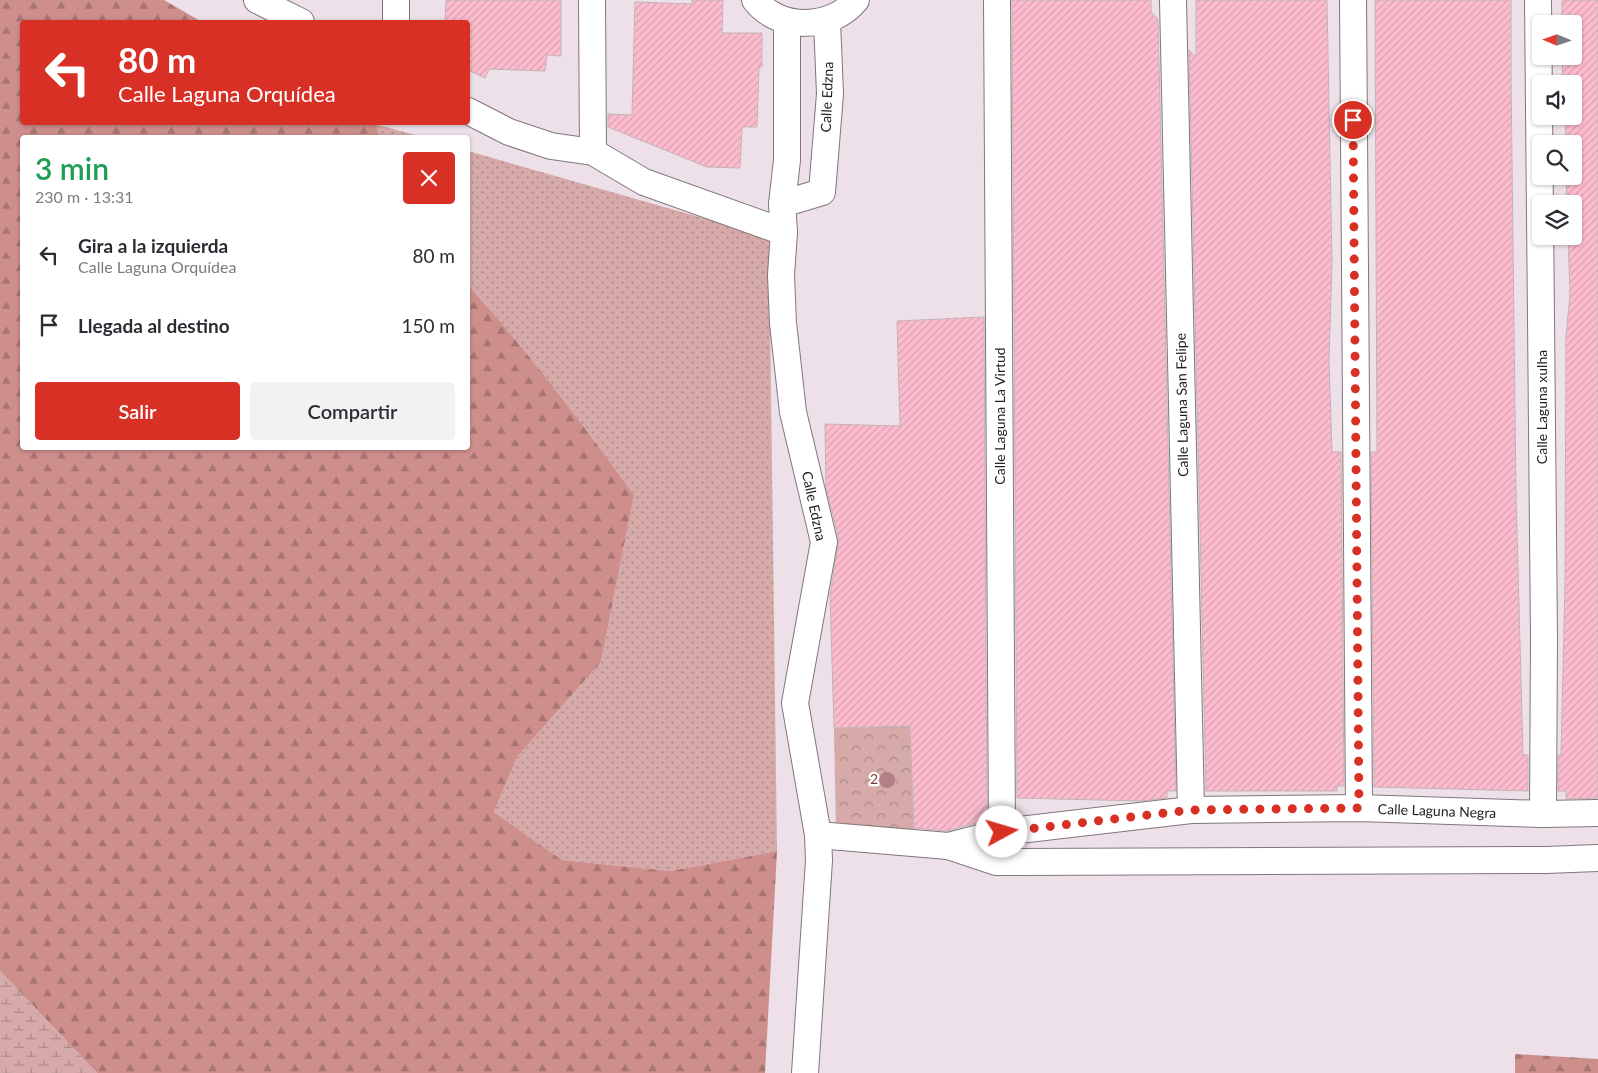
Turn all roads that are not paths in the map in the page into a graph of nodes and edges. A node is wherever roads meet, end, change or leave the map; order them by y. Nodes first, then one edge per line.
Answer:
1 (257, 0) edge
2 (396, 0) edge
3 (592, 0) edge
4 (755, 0) edge
5 (856, 0) edge
6 (997, 0) edge
7 (1173, 0) edge
8 (1353, 0) edge
9 (1538, 0) edge
10 (297, 20) edge
11 (396, 20) edge
12 (827, 21) junction
13 (788, 22) junction
14 (470, 112) edge
15 (593, 152) junction
16 (782, 204) junction
17 (784, 232) junction
18 (1359, 808) junction
19 (1191, 810) junction
20 (1598, 813) edge
21 (1543, 814) junction
22 (1002, 832) junction
23 (818, 835) junction
24 (948, 846) junction
25 (1598, 858) edge
26 (805, 1073) edge

1 - 10 street
2 - 11 street
3 - 15 street
4 - 13 street
5 - 12 street
6 - 22 street, Calle Laguna La Virtud
7 - 19 street, Calle Laguna San Felipe
8 - 18 street
9 - 21 street, Calle Laguna xulha
12 - 13 street
12 - 16 street, Calle Edzna
13 - 16 street, Calle Edzna
14 - 15 street
15 - 17 street
16 - 17 street, Calle Edzna
17 - 23 street, Calle Edzna
18 - 19 street, Calle Laguna Negra
18 - 21 street, Calle Laguna Negra
19 - 22 street, Calle Laguna Negra
20 - 21 street, Calle Laguna Negra
22 - 24 street, Calle Laguna Negra
23 - 24 street, Calle Laguna Negra
23 - 26 street, Calle Edzna
24 - 25 street, Calle Laguna Negra

